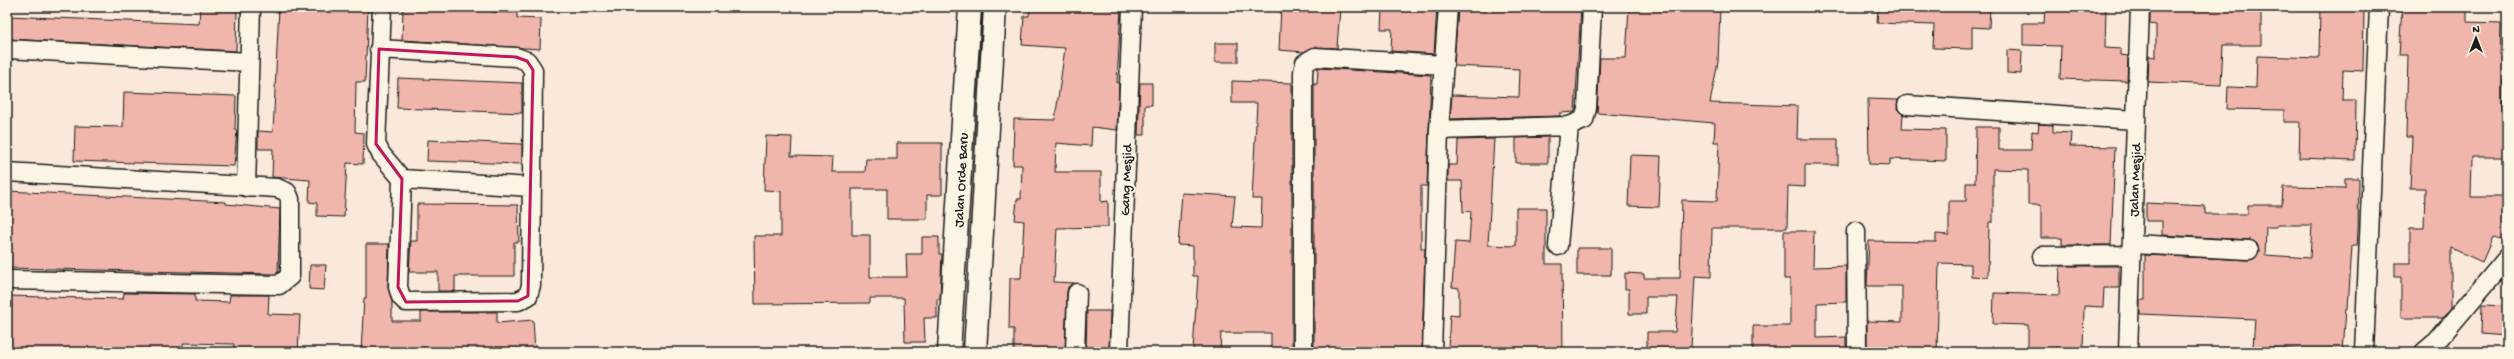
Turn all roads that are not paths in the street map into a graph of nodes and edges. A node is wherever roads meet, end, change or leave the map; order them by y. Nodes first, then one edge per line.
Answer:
1 (251, 7) edge
2 (382, 7) edge
3 (970, 7) edge
4 (995, 7) edge
5 (1132, 7) edge
6 (1448, 7) edge
7 (1592, 7) edge
8 (2140, 7) edge
9 (2379, 7) edge
10 (7, 49) edge
11 (380, 49) junction
12 (249, 62) junction
13 (1444, 64) junction
14 (1907, 105) dead end
15 (2136, 120) junction
16 (1569, 126) junction
17 (1439, 130) junction
18 (7, 172) edge
19 (402, 179) junction
20 (532, 186) junction
21 (246, 187) junction
22 (1856, 231) dead end
23 (1558, 246) dead end
24 (2132, 250) junction
25 (2249, 250) dead end
26 (2042, 256) dead end
27 (2507, 258) edge
28 (7, 280) edge
29 (1077, 293) dead end
30 (949, 352) edge
31 (976, 352) edge
32 (1075, 352) edge
33 (1119, 352) edge
34 (1303, 352) edge
35 (1432, 352) edge
36 (1857, 352) edge
37 (2128, 352) edge
38 (2364, 352) edge
39 (2424, 352) edge

1 - 12 street
2 - 11 street
3 - 30 main road, Jalan Orde Baru
4 - 31 main road, Jalan Orde Baru
5 - 33 street, Gang Mesjid
6 - 13 street
7 - 16 street
8 - 15 street, Jalan Mesjid
9 - 38 street
10 - 12 street
11 - 19 street
11 - 20 street
12 - 21 street
13 - 17 street
13 - 34 street
14 - 15 street
15 - 24 street, Jalan Mesjid
16 - 17 street
16 - 23 street
17 - 35 street
18 - 21 street
19 - 20 street
19 - 20 street
21 - 28 street
22 - 36 street
24 - 25 street
24 - 26 street
24 - 37 street, Jalan Mesjid
27 - 39 street
29 - 32 street

